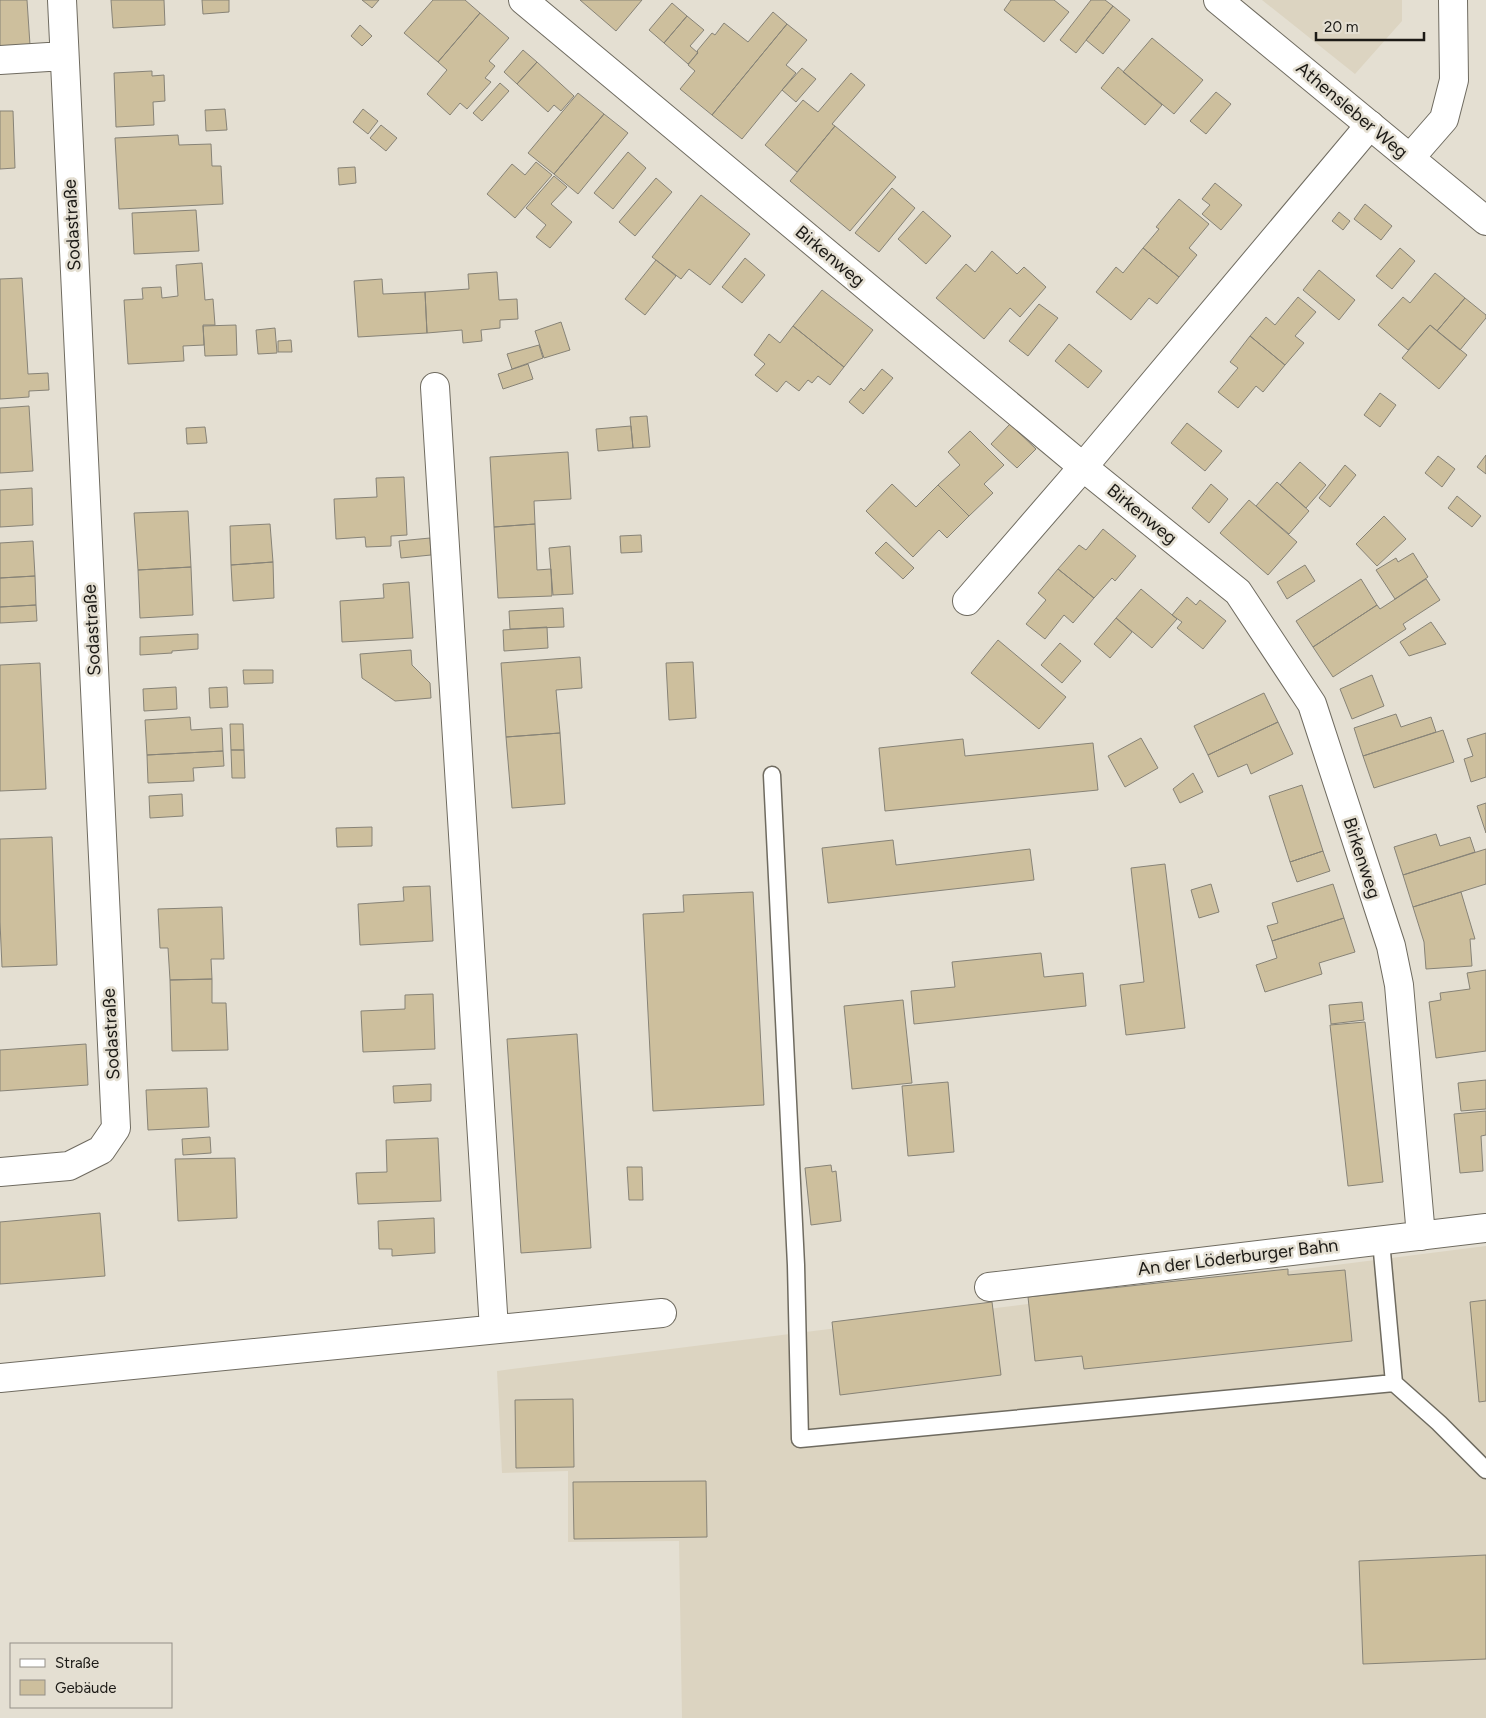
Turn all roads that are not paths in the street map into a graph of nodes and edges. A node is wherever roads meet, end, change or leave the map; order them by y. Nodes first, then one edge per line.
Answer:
1 (62, 0) edge
2 (523, 0) edge
3 (1218, 0) edge
4 (1453, 0) edge
5 (64, 56) junction
6 (0, 60) edge
7 (1370, 126) junction
8 (1410, 158) junction
9 (1486, 221) edge
10 (435, 388) dead end
11 (1083, 467) junction
12 (967, 601) dead end
13 (772, 774) dead end
14 (0, 1172) edge
15 (1486, 1228) edge
16 (1421, 1236) junction
17 (1381, 1240) junction
18 (989, 1287) dead end
19 (662, 1313) dead end
20 (494, 1329) junction
21 (0, 1378) edge
22 (1394, 1383) junction
23 (1486, 1470) edge

1 - 5 street, Sodastraße
2 - 11 street, Birkenweg
3 - 7 street, Athensleber Weg
4 - 8 street
5 - 6 street
5 - 14 street, Sodastraße
7 - 8 street, Athensleber Weg
7 - 11 street
8 - 9 street, Athensleber Weg
10 - 20 street
11 - 12 street
11 - 16 street, Birkenweg
13 - 22 lane
15 - 16 street, An der Löderburger Bahn
16 - 17 street, An der Löderburger Bahn
17 - 18 street, An der Löderburger Bahn
17 - 22 lane
19 - 20 street
20 - 21 street
22 - 23 lane

